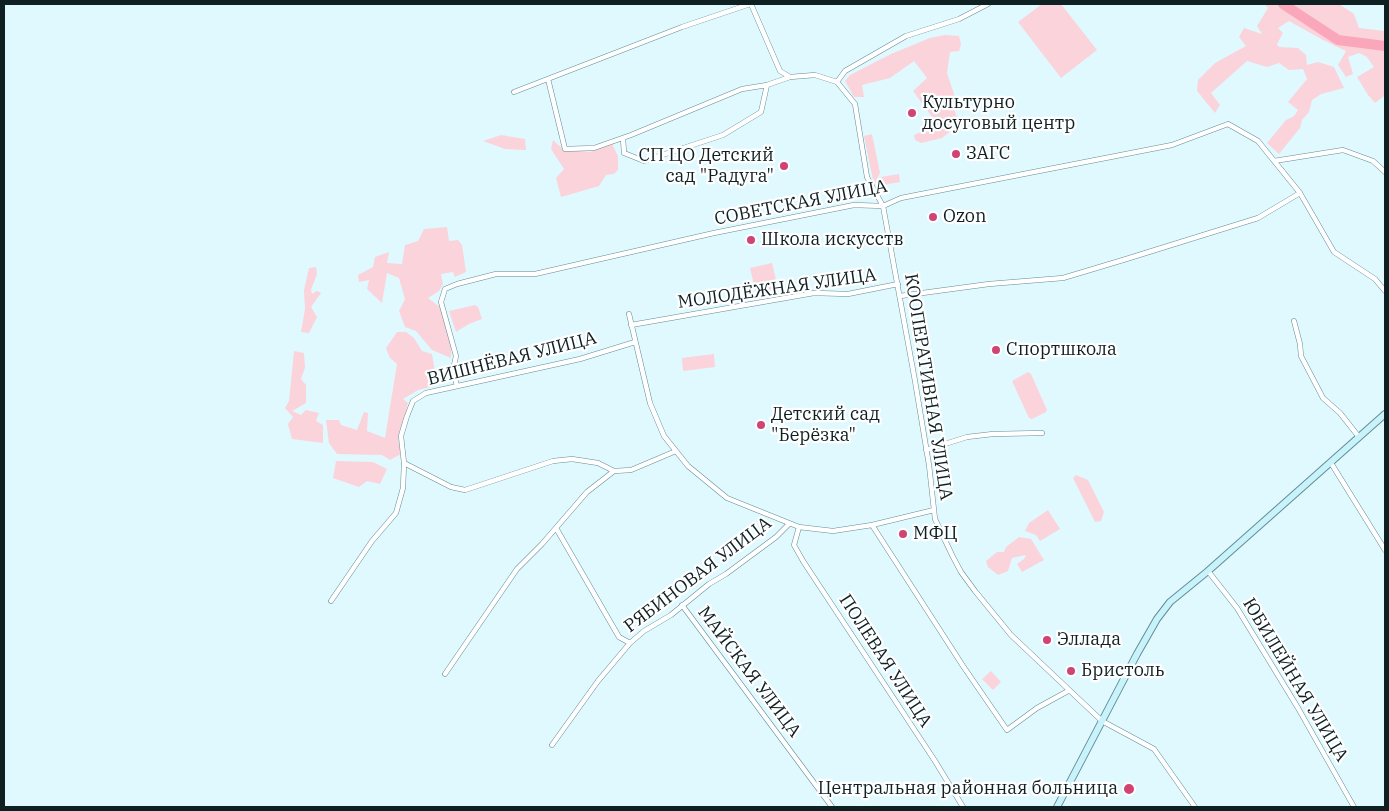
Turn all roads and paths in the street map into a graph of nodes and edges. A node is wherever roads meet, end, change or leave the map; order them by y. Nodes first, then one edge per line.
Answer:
1 (750, 4) edge
2 (988, 4) edge
3 (790, 77) junction
4 (548, 79) junction
5 (838, 82) junction
6 (767, 85) junction
7 (514, 92) dead end
8 (623, 138) junction
9 (1274, 161) junction
10 (1385, 172) edge
11 (1300, 193) junction
12 (883, 206) junction
13 (898, 284) junction
14 (1385, 291) edge
15 (900, 296) junction
16 (629, 314) dead end
17 (1294, 321) dead end
18 (631, 325) junction
19 (634, 342) junction
20 (457, 386) junction
21 (1385, 414) edge
22 (1042, 433) dead end
23 (1359, 437) junction
24 (926, 450) junction
25 (676, 451) junction
26 (404, 463) junction
27 (1331, 463) junction
28 (614, 471) junction
29 (934, 510) junction
30 (789, 524) junction
31 (872, 525) junction
32 (799, 527) junction
33 (556, 528) junction
34 (1385, 550) edge
35 (1208, 571) junction
36 (331, 600) dead end
37 (682, 605) junction
38 (630, 643) junction
39 (445, 674) dead end
40 (1068, 690) junction
41 (1102, 721) junction
42 (552, 745) dead end
43 (832, 807) edge
44 (963, 807) edge
45 (1057, 807) edge
46 (1195, 807) edge
47 (1354, 807) edge

1 - 3 street
1 - 4 street
2 - 5 street
3 - 5 street
3 - 6 street
4 - 7 street
4 - 8 street
5 - 12 street, КООПЕРАТИВНАЯ УЛИЦА
6 - 8 street
6 - 8 street
9 - 10 street
9 - 11 street
9 - 12 street, СОВЕТСКАЯ УЛИЦА
11 - 14 street
11 - 15 street
12 - 13 street, КООПЕРАТИВНАЯ УЛИЦА
12 - 20 street, СОВЕТСКАЯ УЛИЦА
13 - 15 street, КООПЕРАТИВНАЯ УЛИЦА
13 - 18 street, МОЛОДЁЖНАЯ УЛИЦА
15 - 24 street, КООПЕРАТИВНАЯ УЛИЦА
16 - 18 street
17 - 23 street
18 - 19 street
19 - 20 street, ВИШНЁВАЯ УЛИЦА
19 - 25 street
20 - 26 street, ВИШНЁВАЯ УЛИЦА
21 - 23 main road
22 - 24 street
23 - 27 main road
24 - 29 street, КООПЕРАТИВНАЯ УЛИЦА
25 - 28 street
25 - 30 street
26 - 28 street
26 - 36 street
27 - 34 street
27 - 35 main road
28 - 33 street
29 - 31 street
29 - 40 street, КООПЕРАТИВНАЯ УЛИЦА
30 - 32 street
30 - 37 street, РЯБИНОВАЯ УЛИЦА
31 - 32 street
31 - 40 street
32 - 44 street, ПОЛЕВАЯ УЛИЦА
33 - 38 street
33 - 39 street
35 - 41 main road
35 - 47 street, ЮБИЛЕЙНАЯ УЛИЦА
37 - 38 street, РЯБИНОВАЯ УЛИЦА
37 - 43 street, МАЙСКАЯ УЛИЦА
38 - 42 street, РЯБИНОВАЯ УЛИЦА
40 - 41 street, КООПЕРАТИВНАЯ УЛИЦА
41 - 45 main road
41 - 46 street, КООПЕРАТИВНАЯ УЛИЦА

